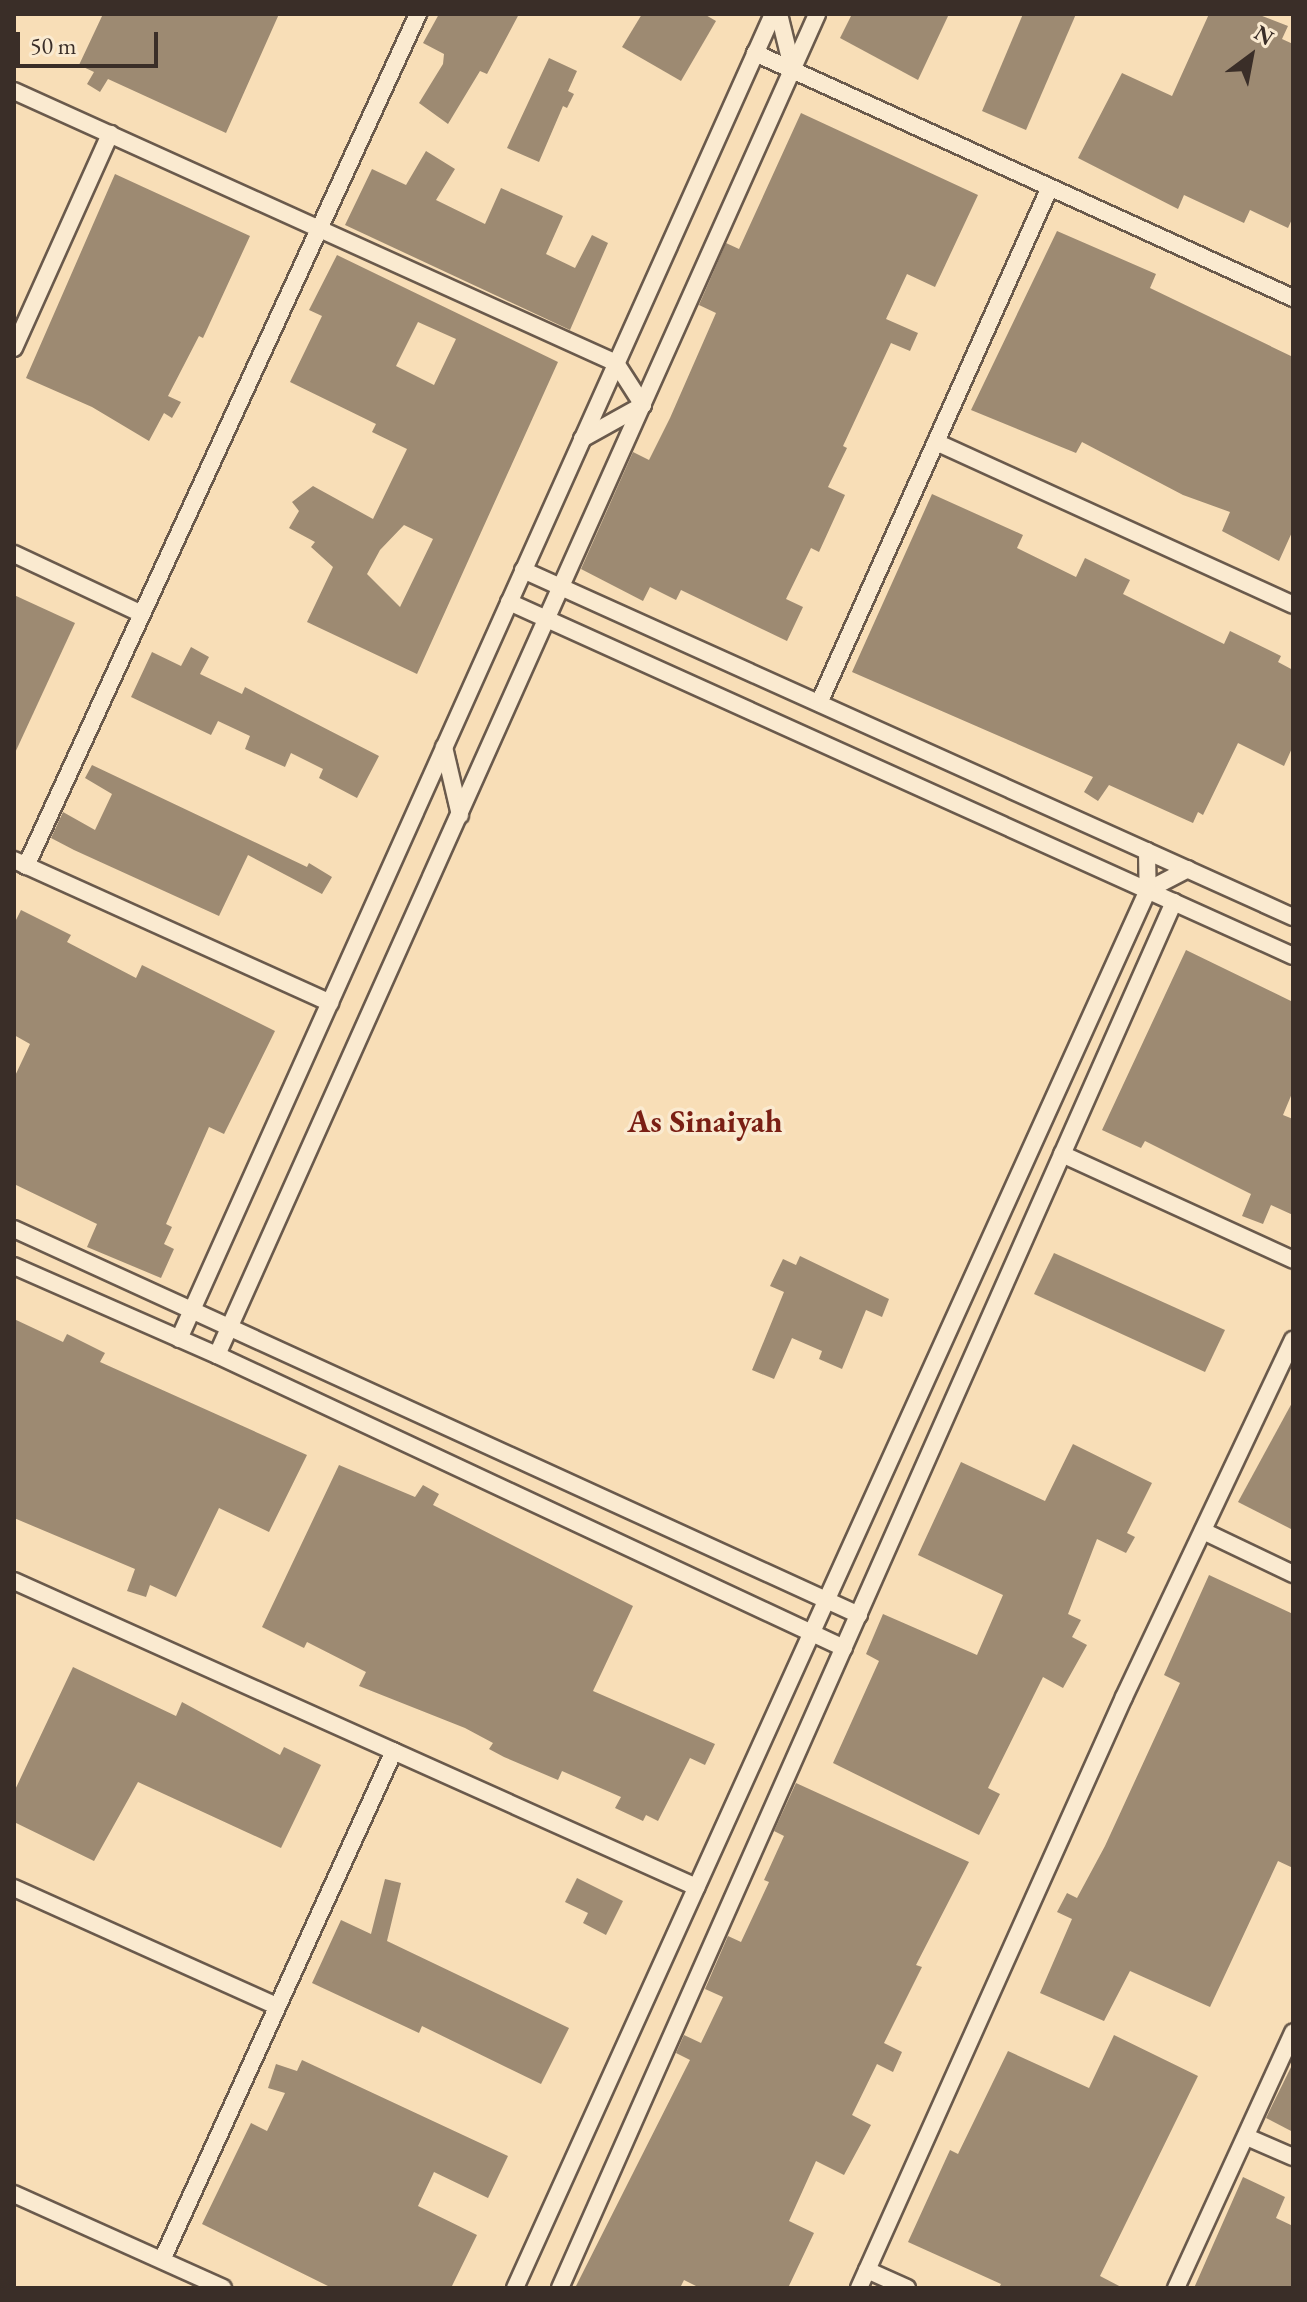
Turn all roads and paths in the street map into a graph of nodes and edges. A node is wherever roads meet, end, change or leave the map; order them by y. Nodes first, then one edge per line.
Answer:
1 (418, 14) edge
2 (776, 14) edge
3 (817, 14) edge
4 (755, 53) junction
5 (793, 71) junction
6 (14, 91) edge
7 (110, 134) junction
8 (1050, 187) junction
9 (319, 229) junction
10 (1293, 298) edge
11 (14, 348) edge
12 (616, 363) junction
13 (643, 405) junction
14 (582, 439) junction
15 (936, 442) junction
16 (14, 554) edge
17 (523, 570) junction
18 (561, 588) junction
19 (509, 602) junction
20 (1293, 605) edge
21 (142, 614) junction
22 (547, 620) junction
23 (819, 703) junction
24 (444, 747) junction
25 (460, 815) junction
26 (1147, 851) junction
27 (20, 863) edge
28 (1188, 869) junction
29 (1148, 890) junction
30 (1174, 902) junction
31 (1293, 917) edge
32 (1293, 956) edge
33 (330, 1003) junction
34 (1062, 1154) junction
35 (14, 1229) edge
36 (1293, 1260) edge
37 (14, 1266) edge
38 (191, 1312) junction
39 (229, 1329) junction
40 (179, 1339) junction
41 (1293, 1340) edge
42 (217, 1355) junction
43 (1203, 1531) junction
44 (1293, 1574) edge
45 (14, 1581) edge
46 (826, 1600) junction
47 (859, 1615) junction
48 (812, 1633) junction
49 (844, 1648) junction
50 (394, 1751) junction
51 (696, 1887) junction
52 (14, 1888) edge
53 (277, 2006) junction
54 (1293, 2032) edge
55 (1247, 2137) junction
56 (1293, 2157) edge
57 (14, 2194) edge
58 (162, 2260) junction
59 (867, 2270) junction
60 (223, 2288) edge
61 (515, 2288) edge
62 (560, 2288) edge
63 (859, 2288) edge
64 (907, 2288) edge
65 (1176, 2288) edge

1 - 9 street
2 - 4 street
2 - 5 street
3 - 5 street
4 - 5 street
4 - 12 street
5 - 8 street
5 - 13 street
6 - 7 street
7 - 9 street
7 - 11 street
8 - 10 street
8 - 15 street
9 - 12 street
9 - 21 street
12 - 13 street
12 - 14 street
13 - 14 street
13 - 18 street
14 - 17 street
15 - 20 street
15 - 23 street
16 - 21 street
17 - 18 street
17 - 19 street
18 - 22 street
18 - 23 street
19 - 22 street
19 - 24 street
21 - 27 street
22 - 25 street
22 - 29 street
23 - 26 street
24 - 25 street
24 - 33 street
25 - 39 street
26 - 28 street
26 - 29 street
27 - 33 street
28 - 29 street
28 - 31 street
29 - 30 street
29 - 46 street
30 - 32 street
30 - 34 street
33 - 38 street
34 - 36 street
34 - 47 street
35 - 38 street
37 - 40 street
38 - 39 street
38 - 40 street
39 - 42 street
39 - 46 street
40 - 42 street
41 - 43 street
42 - 48 street
43 - 44 street
43 - 59 street
45 - 50 street
46 - 47 street
46 - 48 street
47 - 49 street
48 - 49 street
48 - 51 street
49 - 62 street
50 - 51 street
50 - 53 street
51 - 61 street
52 - 53 street
53 - 58 street
54 - 55 street
55 - 56 street
55 - 65 street
57 - 58 street
58 - 60 street
59 - 63 street
59 - 64 street

